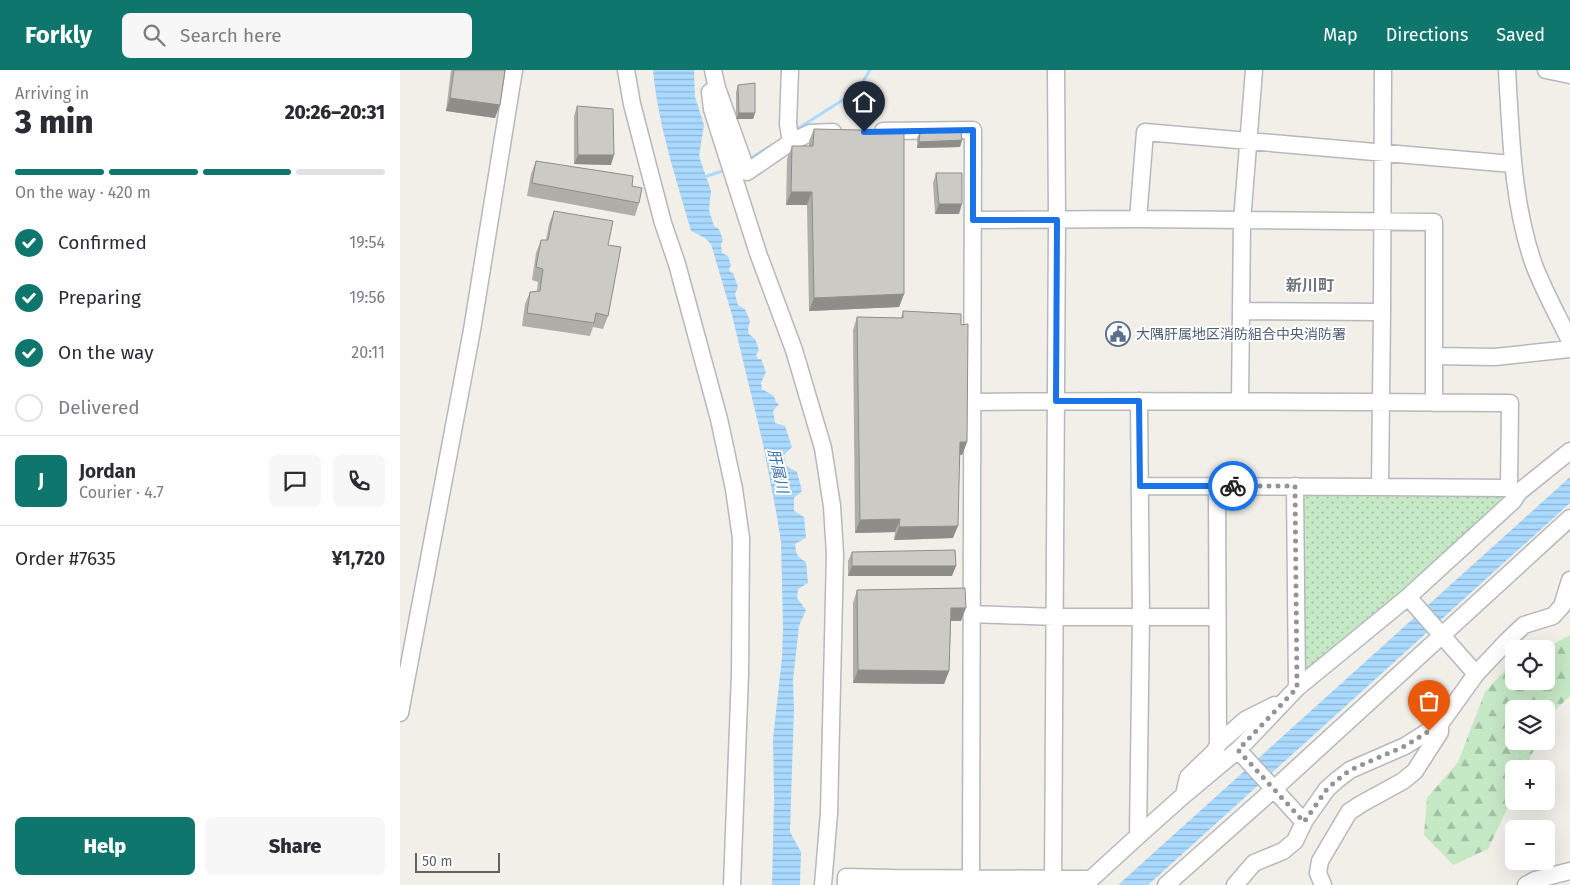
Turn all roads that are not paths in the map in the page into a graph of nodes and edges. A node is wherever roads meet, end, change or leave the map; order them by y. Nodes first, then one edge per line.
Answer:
1 (514, 70) edge
2 (626, 70) edge
3 (708, 70) edge
4 (713, 70) edge
5 (790, 70) edge
6 (1056, 70) edge
7 (1254, 70) edge
8 (1383, 70) edge
9 (1507, 70) edge
10 (1546, 70) edge
11 (1570, 75) edge
12 (848, 132) edge
13 (868, 132) edge
14 (790, 135) junction
15 (1248, 141) junction
16 (1382, 152) junction
17 (1512, 164) junction
18 (1138, 219) junction
19 (973, 220) junction
20 (1057, 220) junction
21 (1242, 221) junction
22 (1383, 221) junction
23 (1241, 311) junction
24 (1382, 312) junction
25 (1570, 340) edge
26 (1570, 349) edge
27 (1434, 356) junction
28 (1056, 401) junction
29 (1139, 401) junction
30 (1240, 401) junction
31 (973, 402) junction
32 (1381, 402) junction
33 (1434, 403) junction
34 (1570, 451) edge
35 (1140, 486) junction
36 (1217, 486) junction
37 (1295, 486) junction
38 (1380, 486) junction
39 (1514, 490) junction
40 (1570, 518) edge
41 (1570, 580) edge
42 (1412, 602) junction
43 (972, 614) junction
44 (1055, 617) junction
45 (1141, 617) junction
46 (1217, 617) junction
47 (1440, 634) junction
48 (1476, 674) junction
49 (1291, 694) junction
50 (400, 712) edge
51 (1440, 724) junction
52 (1218, 744) junction
53 (1242, 754) junction
54 (1272, 787) junction
55 (1184, 795) junction
56 (1304, 822) junction
57 (1138, 836) junction
58 (1570, 863) edge
59 (1570, 871) edge
60 (971, 878) junction
61 (892, 882) edge
62 (948, 882) edge
63 (1053, 882) edge
64 (1530, 883) edge
65 (732, 885) edge
66 (823, 885) edge
67 (846, 885) edge
68 (1166, 885) edge
69 (1235, 885) edge
70 (1323, 885) edge

1 - 50 street
2 - 65 street
3 - 66 street
4 - 14 street
5 - 14 street
6 - 20 street
7 - 15 street
8 - 16 street
9 - 17 street
10 - 11 street
12 - 14 street
13 - 19 street
15 - 16 street
15 - 18 street
15 - 21 street
16 - 17 street
16 - 22 street
17 - 25 street
18 - 20 street
18 - 21 street
19 - 20 street
19 - 31 street
20 - 28 street
21 - 22 street
21 - 23 street
22 - 24 street
22 - 27 street
23 - 24 street
23 - 30 street
24 - 32 street
26 - 27 street
27 - 33 street
28 - 29 street
28 - 31 street
28 - 44 street
29 - 30 street
29 - 35 street
30 - 32 street
31 - 43 street
32 - 33 street
32 - 38 street
33 - 39 street
34 - 39 street
35 - 36 street
35 - 45 street
36 - 37 street
36 - 46 street
37 - 38 street
37 - 49 street
38 - 39 street
39 - 42 street
40 - 47 street
41 - 48 street
42 - 47 street
42 - 49 street
43 - 44 street
43 - 60 street
44 - 45 street
44 - 63 street
45 - 46 street
45 - 57 street
46 - 52 street
47 - 48 street
47 - 54 street
48 - 51 street
49 - 52 street
49 - 53 street
51 - 56 street
51 - 70 street
52 - 55 street
53 - 54 street
53 - 55 street
54 - 56 street
54 - 68 street
55 - 57 street
56 - 69 street
57 - 63 street
58 - 64 street
59 - 64 street
60 - 62 street
60 - 63 street
61 - 62 street
61 - 67 street

